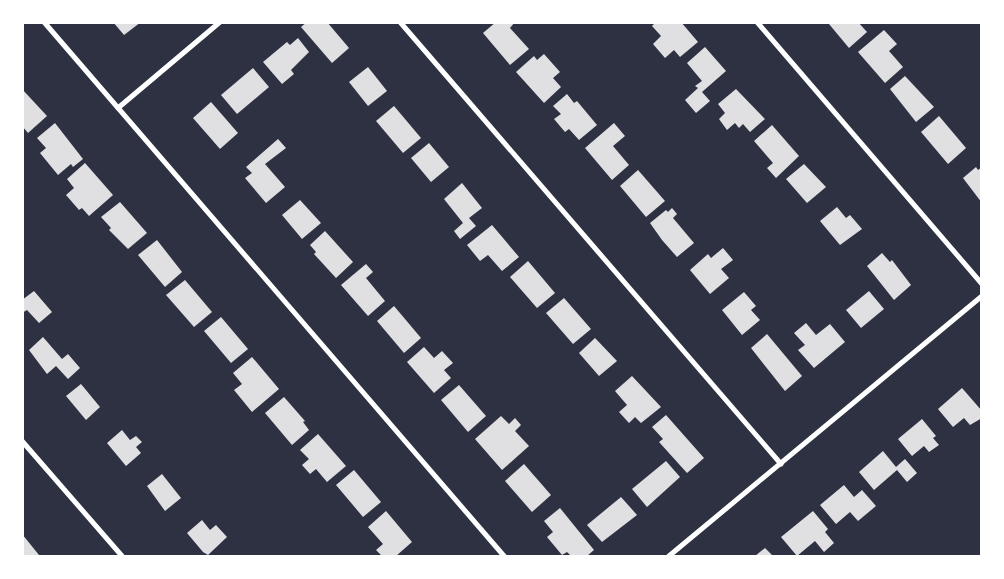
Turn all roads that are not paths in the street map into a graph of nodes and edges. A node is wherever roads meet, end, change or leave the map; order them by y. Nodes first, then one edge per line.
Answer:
1 (44, 22) edge
2 (220, 22) edge
3 (400, 22) edge
4 (757, 22) edge
5 (118, 108) junction
6 (982, 284) edge
7 (982, 296) edge
8 (22, 440) edge
9 (781, 464) junction
10 (122, 556) edge
11 (504, 556) edge
12 (669, 556) edge

1 - 5 street
2 - 5 street
3 - 9 street
4 - 6 street
5 - 11 street
7 - 9 street
8 - 10 street
9 - 12 street

